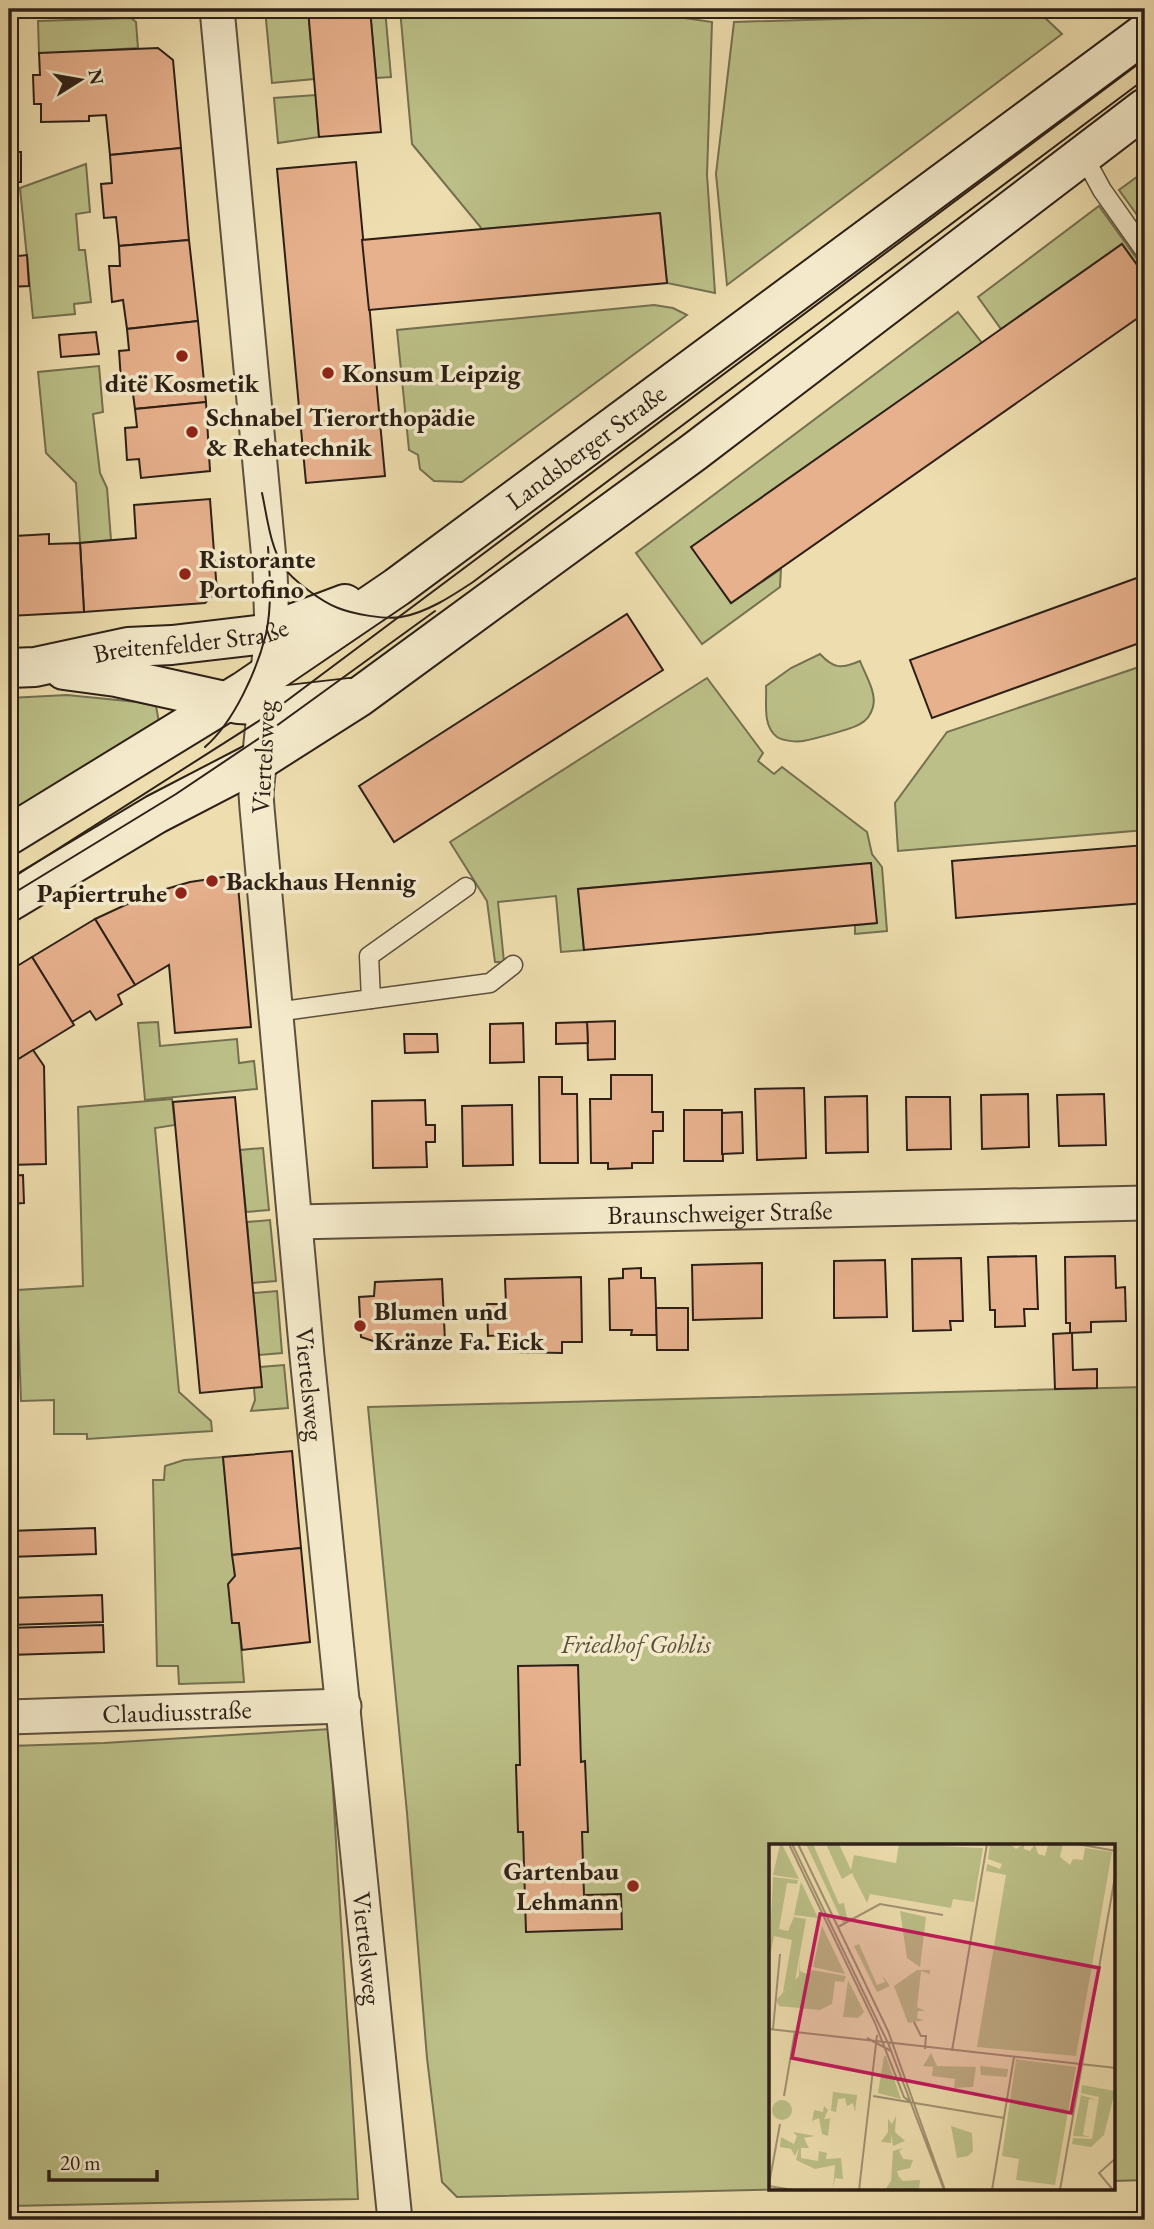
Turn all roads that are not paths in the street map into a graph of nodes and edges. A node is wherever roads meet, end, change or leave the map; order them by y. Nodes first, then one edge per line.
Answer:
1 (217, 9) edge
2 (1145, 33) edge
3 (1145, 108) edge
4 (1083, 155) junction
5 (1145, 251) edge
6 (418, 571) junction
7 (272, 631) junction
8 (22, 667) edge
9 (267, 690) junction
10 (359, 697) junction
11 (226, 702) junction
12 (260, 760) junction
13 (9, 835) edge
14 (466, 887) dead end
15 (9, 902) edge
16 (513, 965) dead end
17 (371, 999) junction
18 (276, 1012) junction
19 (1145, 1203) edge
20 (295, 1222) junction
21 (344, 1706) junction
22 (9, 1717) edge
23 (395, 2220) edge

1 - 7 street, Viertelsweg
2 - 6 main road, Landsberger Straße
3 - 4 main road
4 - 5 lane
4 - 10 main road
6 - 7 main road, Breitenfelder Straße
6 - 9 main road, Landsberger Straße
7 - 8 main road, Breitenfelder Straße
7 - 9 street, Viertelsweg
8 - 11 main road, Breitenfelder Straße
9 - 10 main road
9 - 11 main road, Landsberger Straße
9 - 12 street, Viertelsweg
10 - 12 main road
11 - 13 main road, Landsberger Straße
12 - 15 main road
12 - 18 street, Viertelsweg
14 - 17 lane
16 - 17 lane
17 - 18 lane
18 - 20 street, Viertelsweg
19 - 20 street, Braunschweiger Straße
20 - 21 street, Viertelsweg
21 - 22 street, Claudiusstraße
21 - 23 street, Viertelsweg

